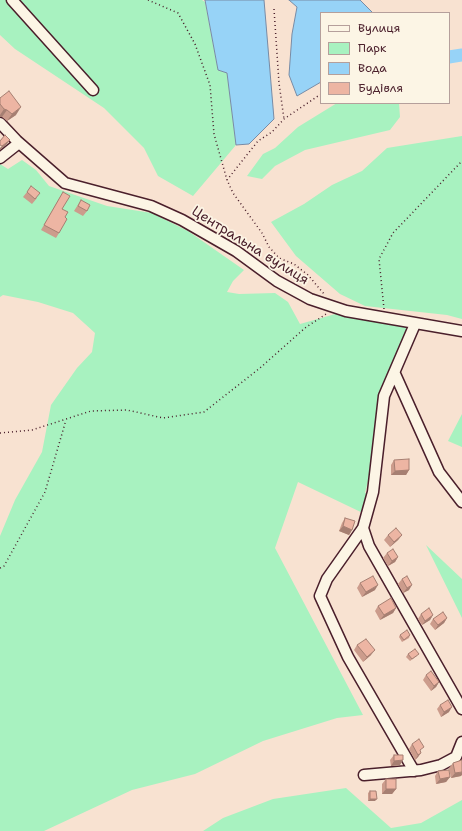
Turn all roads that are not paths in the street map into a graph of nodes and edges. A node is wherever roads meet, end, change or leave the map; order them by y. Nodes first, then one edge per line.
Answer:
1 (12, 0) edge
2 (93, 90) dead end
3 (0, 123) edge
4 (19, 143) junction
5 (0, 158) edge
6 (415, 324) junction
7 (462, 331) edge
8 (395, 374) junction
9 (462, 502) edge
10 (363, 528) junction
11 (462, 709) edge
12 (462, 742) edge
13 (414, 771) junction
14 (364, 775) dead end

1 - 2 street
3 - 4 street, Центральна вулиця
4 - 5 street
4 - 6 street, Центральна вулиця
6 - 7 street, Центральна вулиця
6 - 8 street
8 - 9 street
8 - 10 street
10 - 11 street
10 - 13 street
12 - 13 street
13 - 14 street

